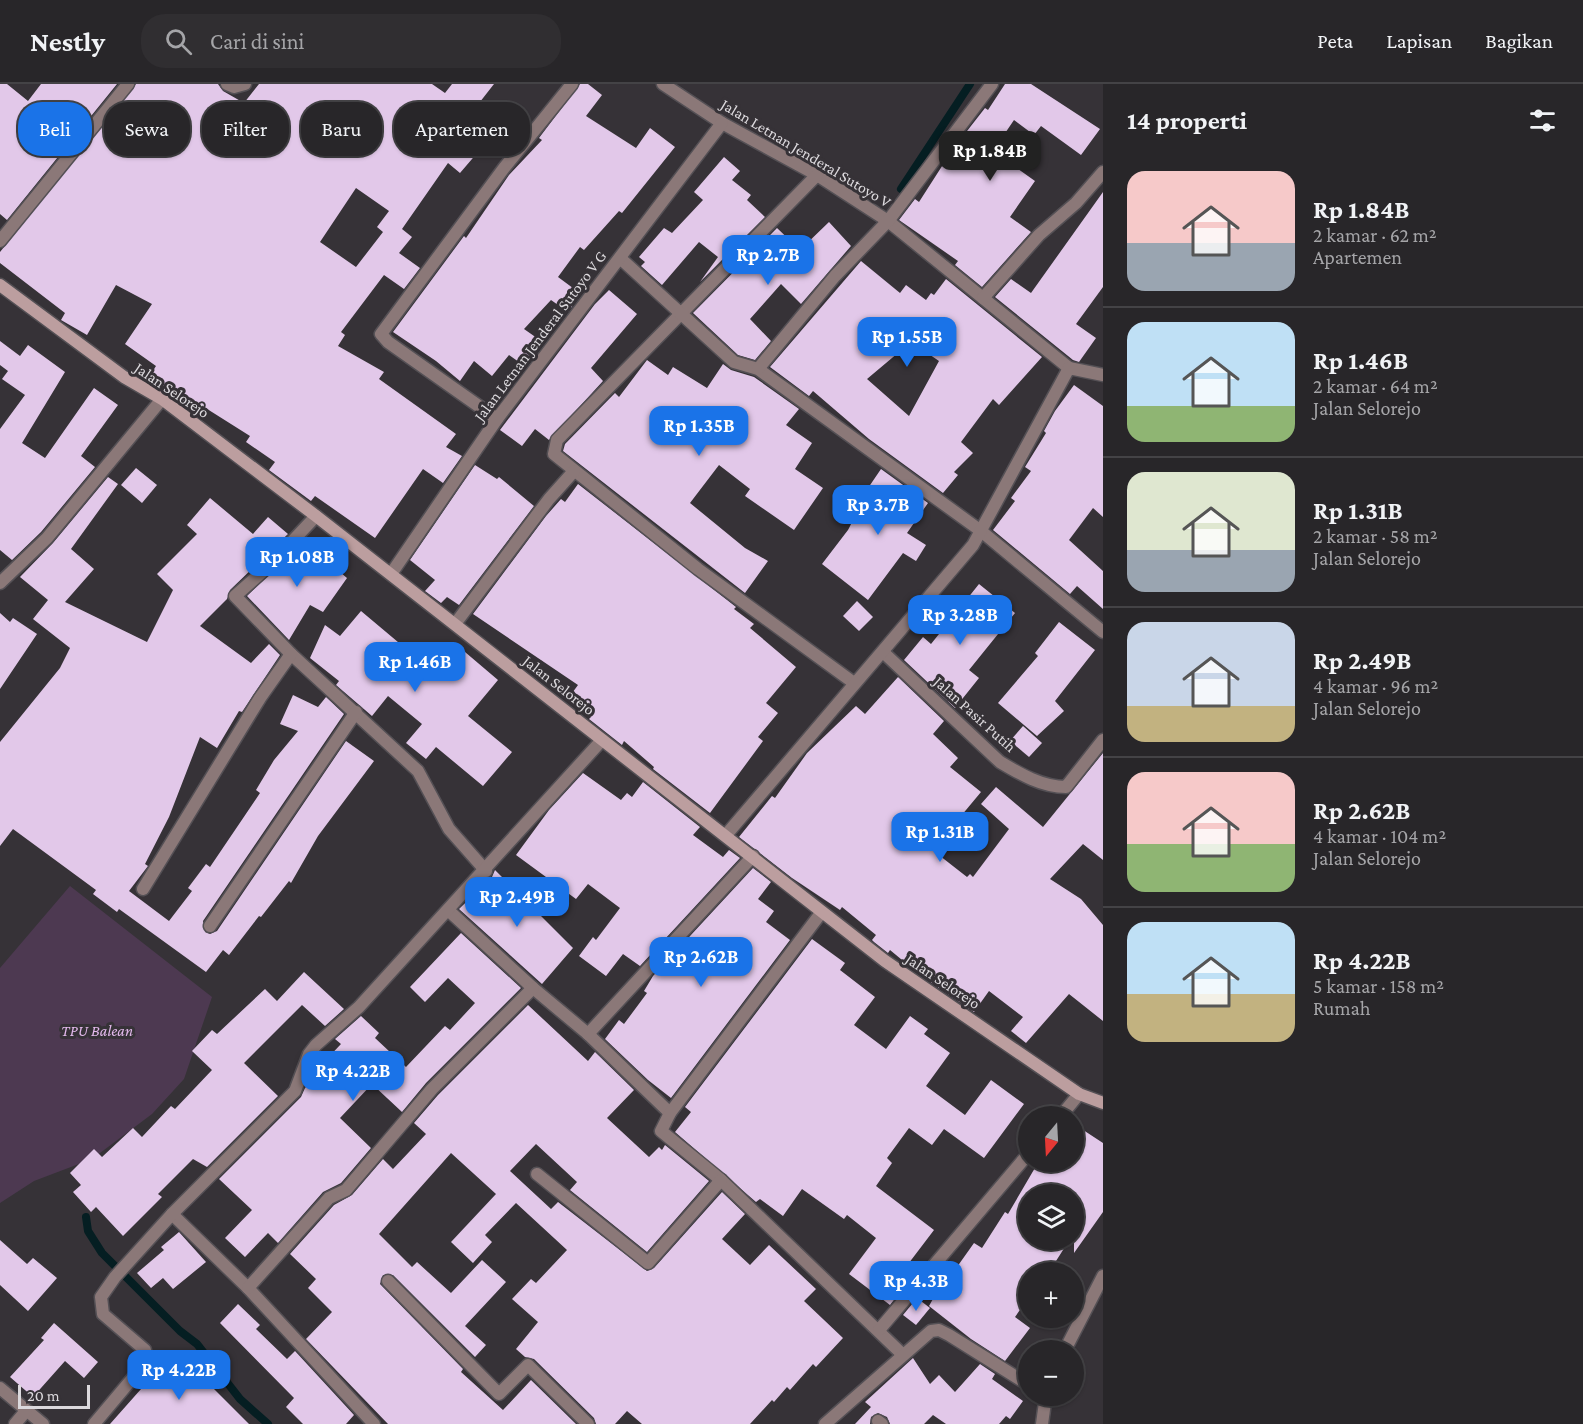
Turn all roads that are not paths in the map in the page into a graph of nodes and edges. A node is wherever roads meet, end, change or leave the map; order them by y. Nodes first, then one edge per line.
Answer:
1 (128, 84) edge
2 (227, 84) edge
3 (245, 84) edge
4 (572, 84) edge
5 (663, 84) edge
6 (992, 84) edge
7 (722, 123) junction
8 (1103, 172) edge
9 (817, 175) junction
10 (888, 221) junction
11 (0, 241) edge
12 (620, 258) junction
13 (0, 285) edge
14 (983, 298) junction
15 (683, 314) junction
16 (1069, 368) junction
17 (758, 369) junction
18 (1103, 375) edge
19 (162, 399) junction
20 (497, 419) junction
21 (574, 471) junction
22 (316, 516) junction
23 (981, 531) junction
24 (391, 574) junction
25 (0, 584) edge
26 (454, 624) junction
27 (1103, 632) edge
28 (883, 652) junction
29 (291, 654) junction
30 (854, 683) junction
31 (356, 712) junction
32 (602, 740) junction
33 (1103, 740) edge
34 (726, 836) junction
35 (753, 856) junction
36 (486, 871) junction
37 (143, 890) dead end
38 (448, 910) junction
39 (821, 913) junction
40 (210, 926) dead end
41 (533, 988) junction
42 (588, 1034) junction
43 (1080, 1094) junction
44 (1103, 1103) edge
45 (1069, 1106) edge
46 (670, 1113) junction
47 (1018, 1166) edge
48 (537, 1174) dead end
49 (721, 1180) junction
50 (172, 1214) junction
51 (1103, 1276) edge
52 (388, 1281) dead end
53 (248, 1288) junction
54 (879, 1330) junction
55 (1070, 1340) edge
56 (902, 1354) junction
57 (1018, 1377) edge
58 (0, 1388) edge
59 (1044, 1406) edge
60 (26, 1411) junction
61 (15, 1424) edge
62 (43, 1424) edge
63 (94, 1424) edge
64 (374, 1424) edge
65 (588, 1424) edge
66 (825, 1424) edge
67 (1042, 1424) edge

1 - 11 street
2 - 3 street
4 - 20 street
5 - 7 street, Jalan Letnan Jenderal Sutoyo V
6 - 10 street
7 - 9 street, Jalan Letnan Jenderal Sutoyo V
7 - 12 street, Jalan Letnan Jenderal Sutoyo V G
8 - 14 street
9 - 10 street, Jalan Letnan Jenderal Sutoyo V
9 - 15 street
10 - 14 street, Jalan Letnan Jenderal Sutoyo V
10 - 17 street
12 - 15 street
12 - 20 street, Jalan Letnan Jenderal Sutoyo V G
13 - 19 street, Jalan Selorejo
14 - 16 street, Jalan Letnan Jenderal Sutoyo V
15 - 17 street
15 - 21 street
16 - 18 street
16 - 23 street
17 - 23 street
19 - 22 street, Jalan Selorejo
19 - 25 street
20 - 24 street, Jalan Letnan Jenderal Sutoyo V G
21 - 26 street
21 - 30 street
22 - 24 street, Jalan Selorejo
22 - 29 street
23 - 27 street
23 - 28 street
24 - 26 street, Jalan Selorejo
26 - 32 street, Jalan Selorejo
28 - 30 street
28 - 33 street, Jalan Pasir Putih
29 - 31 street
29 - 37 street
30 - 34 street
31 - 36 street
31 - 40 street
32 - 34 street, Jalan Selorejo
32 - 36 street
34 - 35 street, Jalan Selorejo
35 - 39 street, Jalan Selorejo
35 - 42 street
36 - 38 street
38 - 41 street
38 - 50 street
39 - 43 street, Jalan Selorejo
39 - 46 street
41 - 42 street
41 - 53 street
42 - 46 street
43 - 44 street, Jalan Selorejo
43 - 45 street
46 - 49 street
47 - 54 street
48 - 49 street
49 - 54 street
50 - 53 street
50 - 63 street
51 - 55 street
52 - 65 street
53 - 64 street
54 - 56 street
56 - 57 street
56 - 66 street
58 - 60 street
59 - 67 street
60 - 61 street
60 - 62 street

